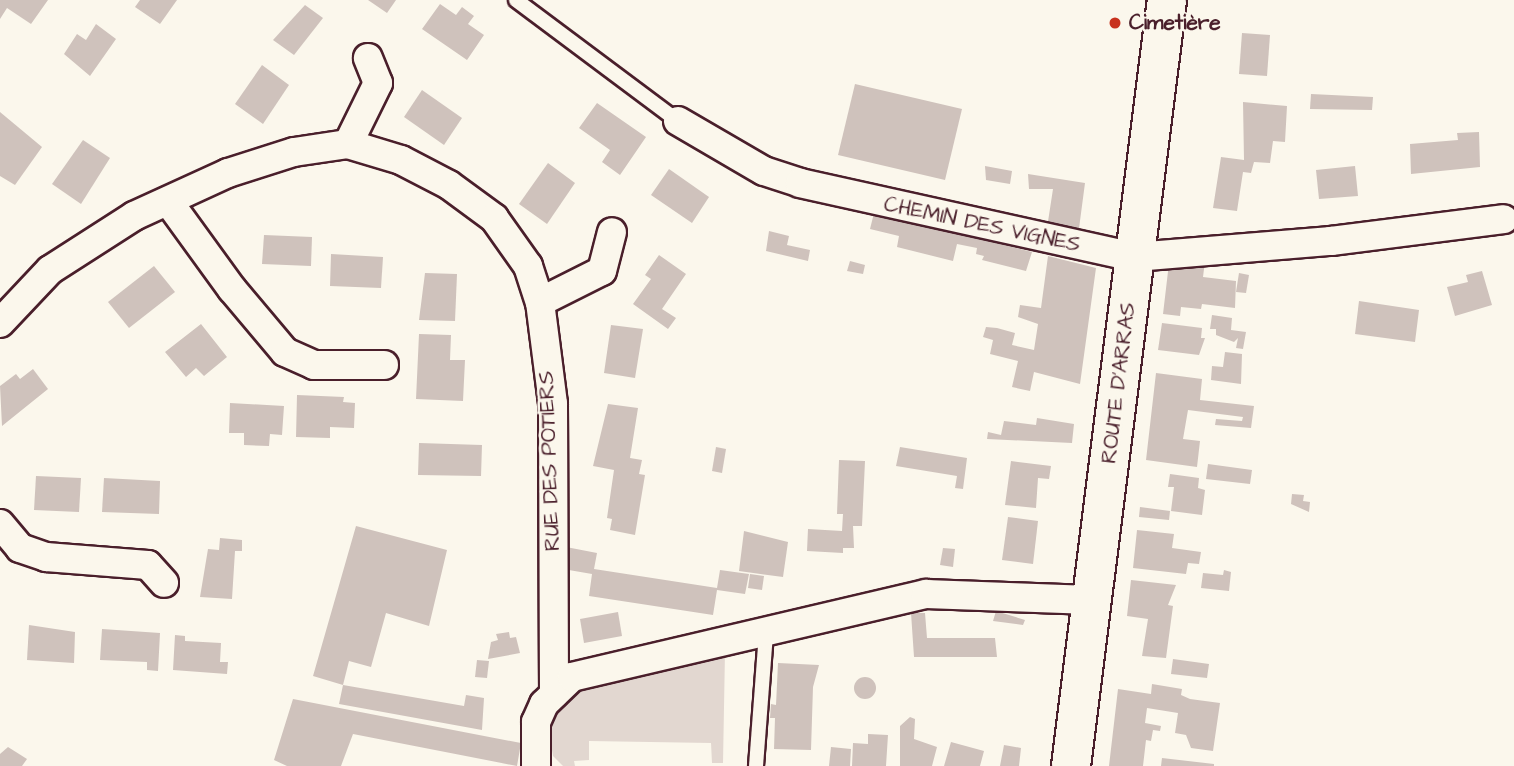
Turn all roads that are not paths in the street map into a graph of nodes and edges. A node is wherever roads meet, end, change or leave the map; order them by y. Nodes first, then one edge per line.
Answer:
1 (516, 0) edge
2 (1167, 0) edge
3 (368, 58) dead end
4 (678, 121) joint
5 (348, 144) junction
6 (168, 201) junction
7 (1504, 219) dead end
8 (612, 232) dead end
9 (1135, 257) junction
10 (540, 302) junction
11 (0, 323) edge
12 (384, 365) dead end
13 (0, 524) edge
14 (164, 583) dead end
15 (1091, 600) junction
16 (766, 632) junction
17 (554, 694) junction
18 (536, 766) edge
19 (756, 766) edge
20 (1071, 766) edge

1 - 4 lane, CHEMIN DES VIGNES
2 - 9 main road, ROUTE D'ARRAS
3 - 5 street
4 - 9 street, CHEMIN DES VIGNES
5 - 6 street, RUE DES POTIERS
5 - 10 street, RUE DES POTIERS
6 - 11 street, RUE DES POTIERS
6 - 12 street
7 - 9 street, CHEMIN DES VIGNES
8 - 10 street
9 - 15 main road, ROUTE D'ARRAS
10 - 17 street, RUE DES POTIERS
13 - 14 street
15 - 16 street
15 - 20 main road, ROUTE D'ARRAS
16 - 17 street
16 - 19 lane
17 - 18 street

